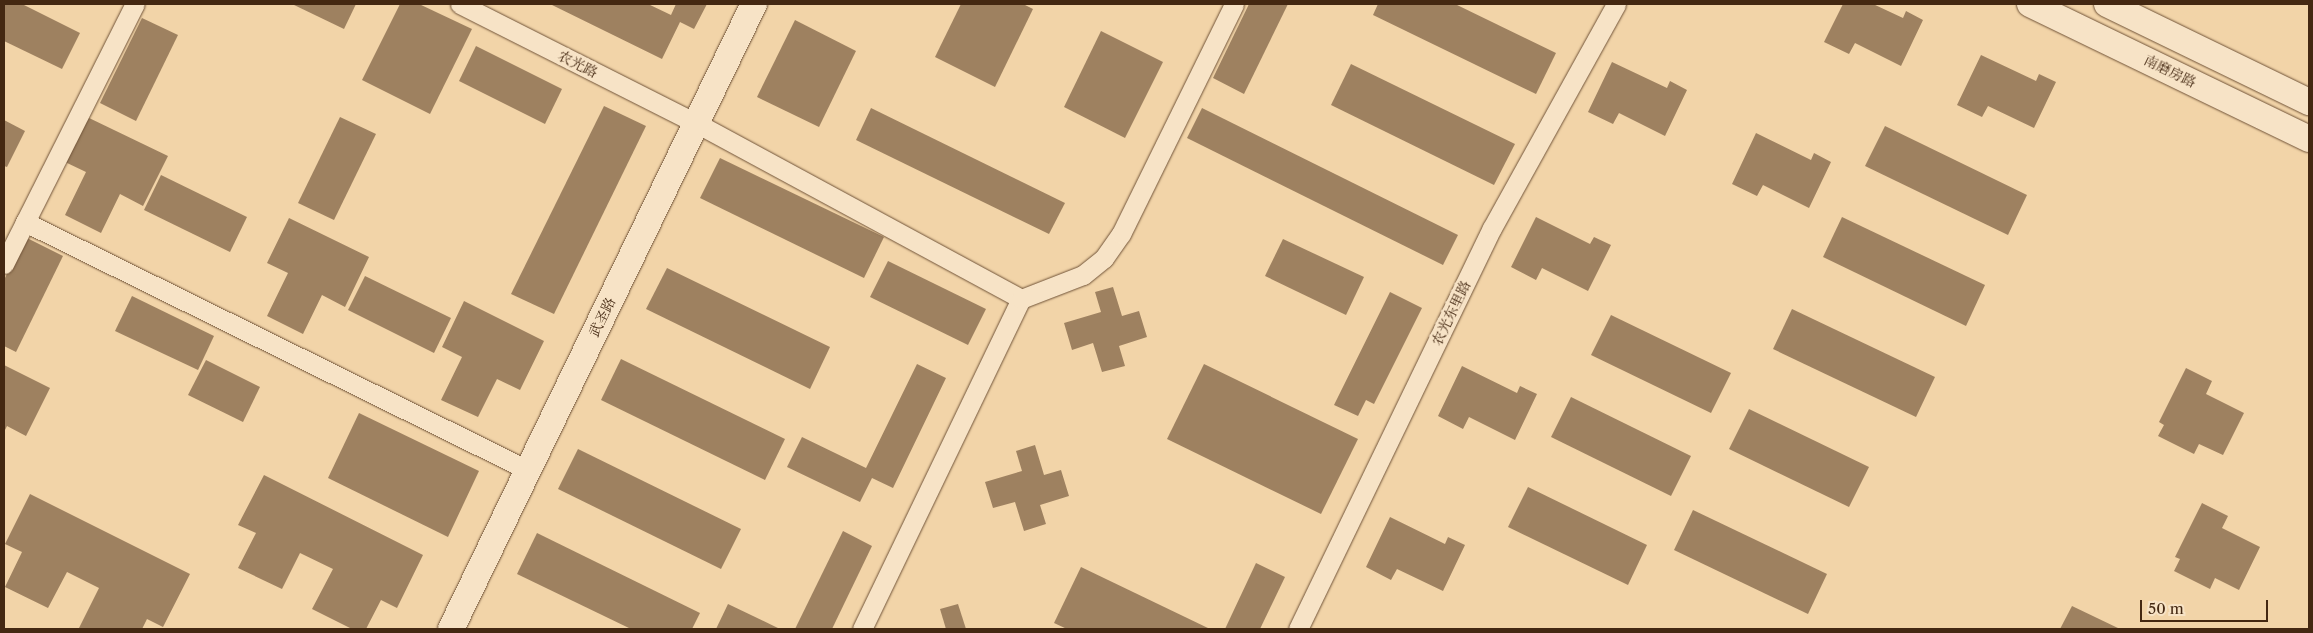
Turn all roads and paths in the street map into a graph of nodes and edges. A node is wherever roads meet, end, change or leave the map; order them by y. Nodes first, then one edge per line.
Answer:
1 (135, 4) edge
2 (460, 4) edge
3 (754, 4) edge
4 (1234, 4) edge
5 (1616, 4) edge
6 (2030, 4) edge
7 (2107, 4) edge
8 (2309, 102) edge
9 (696, 123) junction
10 (2309, 139) edge
11 (25, 222) junction
12 (4, 264) edge
13 (1021, 299) junction
14 (528, 470) junction
15 (451, 629) edge
16 (862, 629) edge
17 (1298, 629) edge

1 - 11 street
2 - 9 street, 农光路
3 - 9 street, 武圣路
4 - 13 street
5 - 17 street, 农光东里路
6 - 10 street, 南磨房路
7 - 8 street
9 - 13 street, 农光路
9 - 14 street, 武圣路
11 - 12 street
11 - 14 street
13 - 16 street
14 - 15 street, 武圣路

